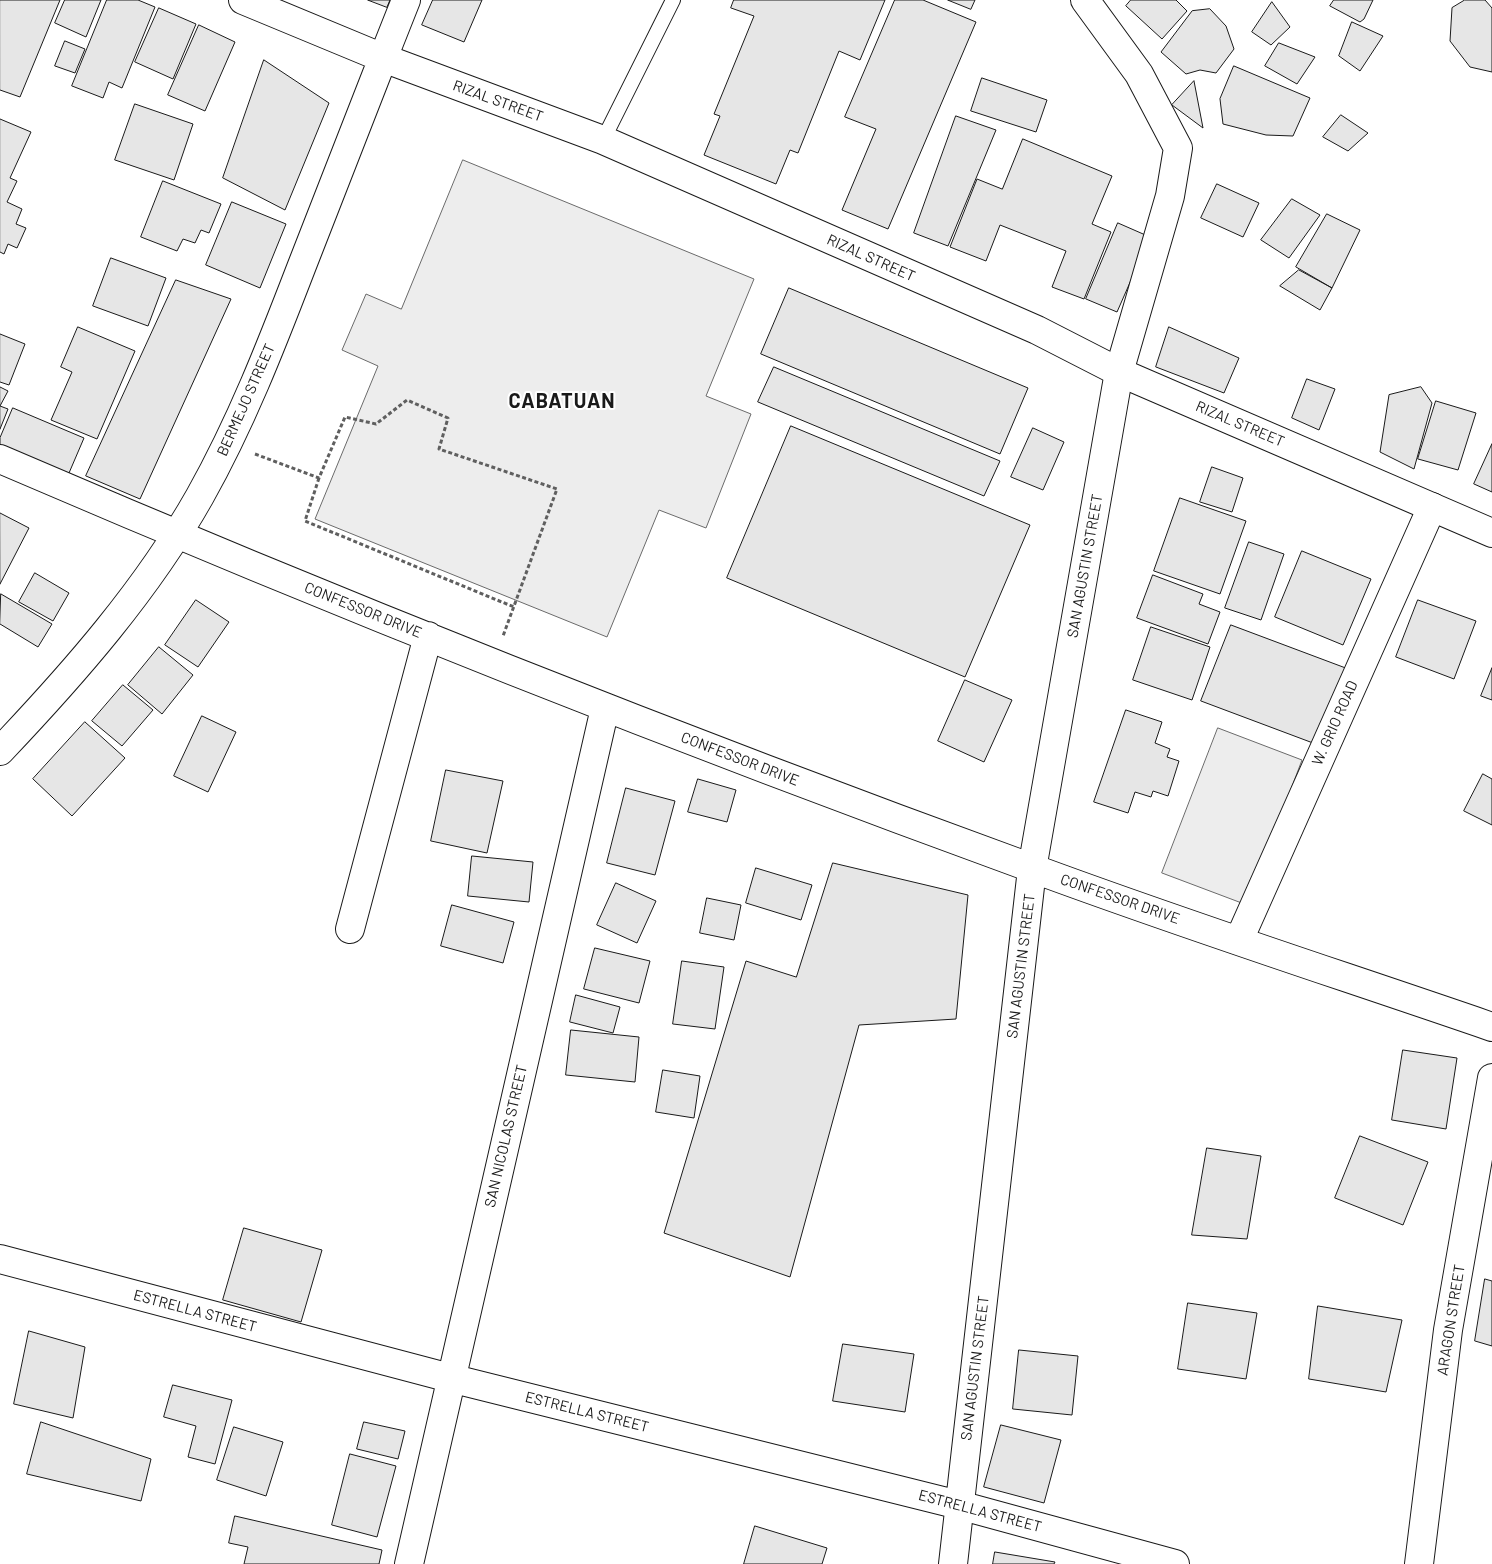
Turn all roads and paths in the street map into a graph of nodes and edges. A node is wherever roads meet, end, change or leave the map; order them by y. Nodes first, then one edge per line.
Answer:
1 (243, 0) edge
2 (406, 0) edge
3 (673, 0) edge
4 (1085, 0) edge
5 (383, 58) junction
6 (603, 140) junction
7 (1119, 372) junction
8 (229, 444) junction
9 (0, 459) edge
10 (319, 478) junction
11 (1432, 507) junction
12 (1492, 533) edge
13 (176, 535) junction
14 (514, 606) junction
15 (428, 636) junction
16 (494, 662) junction
17 (605, 708) junction
18 (0, 751) edge
19 (1032, 868) junction
20 (350, 929) dead end
21 (1239, 940) junction
22 (1492, 1026) edge
23 (1492, 1078) edge
24 (0, 1259) edge
25 (450, 1378) junction
26 (959, 1504) junction
27 (409, 1564) edge
28 (953, 1564) edge
29 (1175, 1564) edge
30 (1420, 1564) edge

1 - 5 street, RIZAL STREET
2 - 5 street, BERMEJO STREET
3 - 6 lane
4 - 7 street, SAN AGUSTIN STREET
5 - 6 street, RIZAL STREET
5 - 8 street, BERMEJO STREET
6 - 7 street, RIZAL STREET
7 - 11 street, RIZAL STREET
7 - 19 street, SAN AGUSTIN STREET
8 - 10 path
8 - 13 street, BERMEJO STREET
9 - 13 street, CONFESSOR DRIVE
10 - 14 path
10 - 14 path
11 - 12 street, RIZAL STREET
11 - 21 street, W. GRIO ROAD
13 - 15 street, CONFESSOR DRIVE
13 - 18 street, BERMEJO STREET
14 - 16 path
15 - 16 street, CONFESSOR DRIVE
15 - 20 street
16 - 17 street, CONFESSOR DRIVE
17 - 19 street, CONFESSOR DRIVE
17 - 25 street, SAN NICOLAS STREET
19 - 21 street, CONFESSOR DRIVE
19 - 26 street, SAN AGUSTIN STREET
21 - 22 street, CONFESSOR DRIVE
23 - 30 street, ARAGON STREET
24 - 25 street, ESTRELLA STREET
25 - 26 street, ESTRELLA STREET
25 - 27 street, SAN NICOLAS STREET
26 - 28 street, SAN AGUSTIN STREET
26 - 29 street, ESTRELLA STREET

